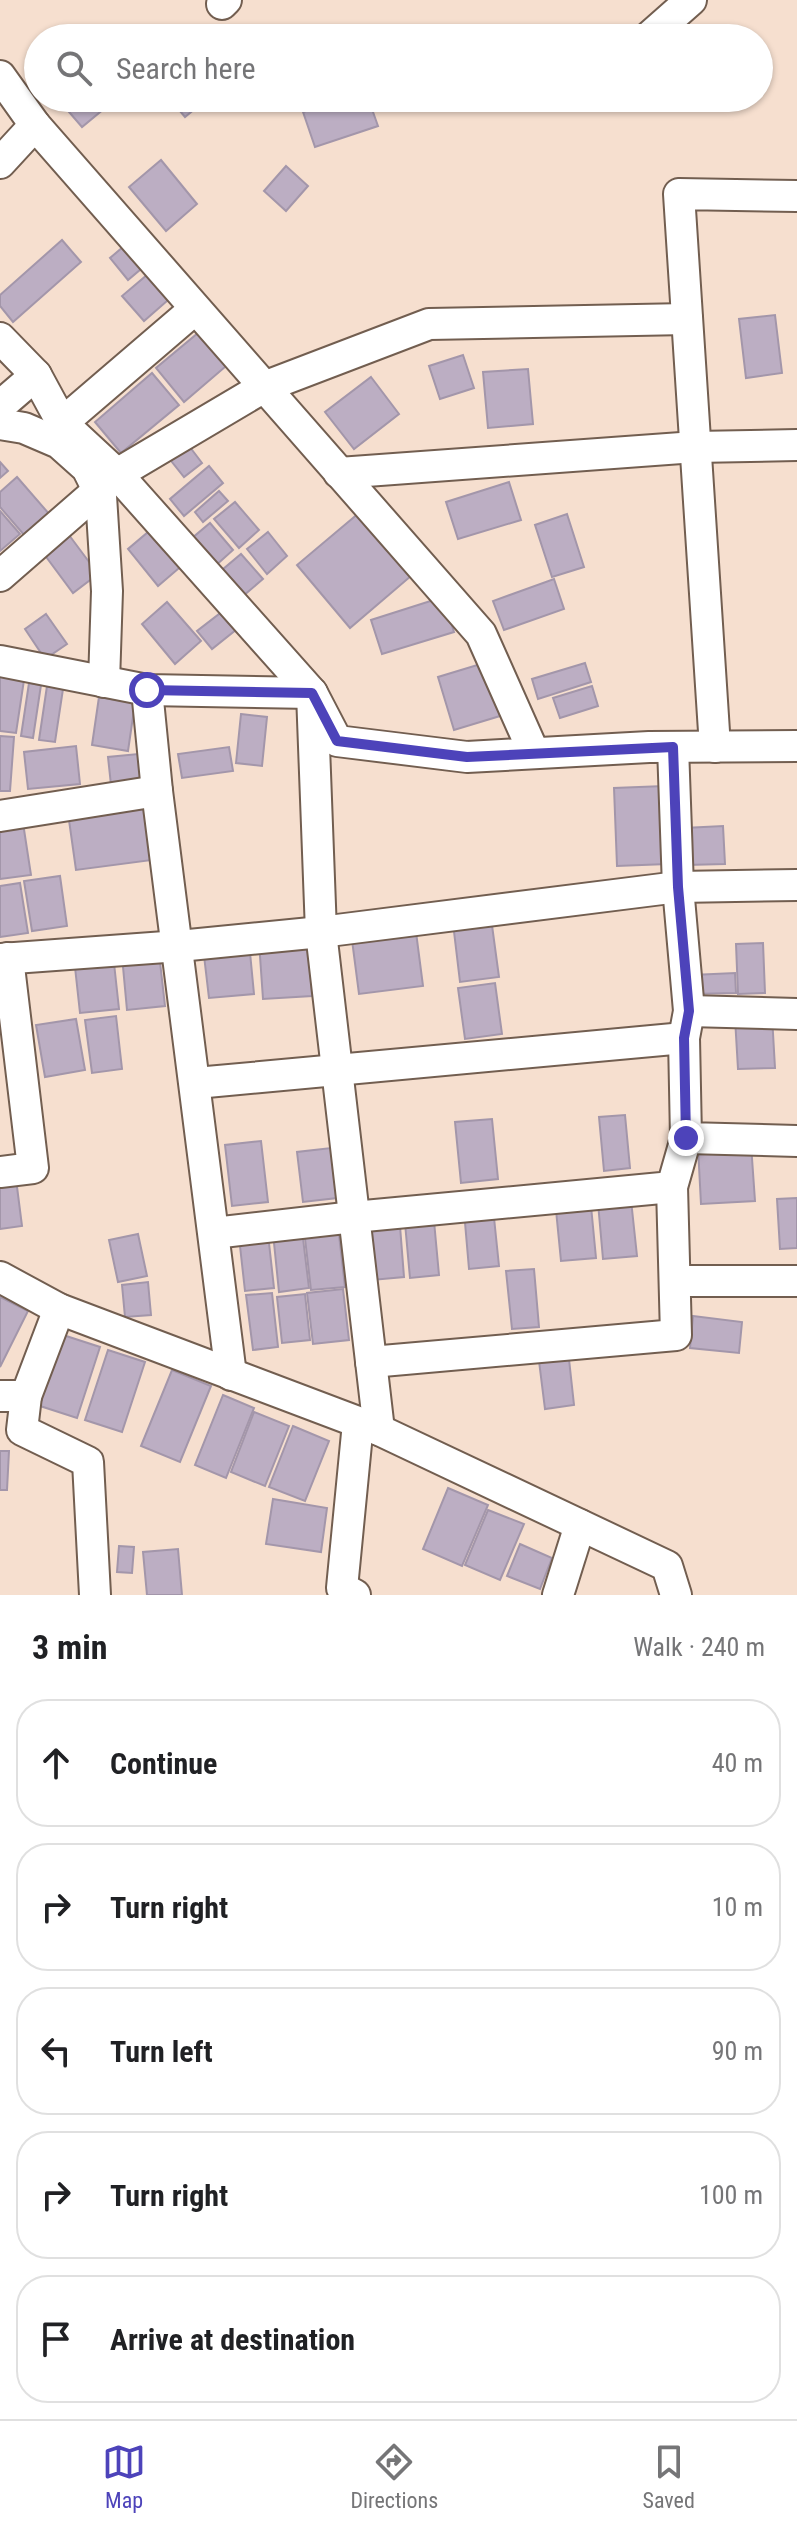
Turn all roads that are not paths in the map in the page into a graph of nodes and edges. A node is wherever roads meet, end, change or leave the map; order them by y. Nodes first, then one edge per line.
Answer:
1 (691, 0) edge
2 (664, 24) edge
3 (0, 76) edge
4 (24, 110) edge
5 (26, 112) edge
6 (35, 125) junction
7 (0, 163) edge
8 (797, 196) edge
9 (195, 309) junction
10 (687, 319) junction
11 (0, 338) edge
12 (36, 375) junction
13 (264, 387) junction
14 (0, 406) edge
15 (62, 423) junction
16 (0, 424) edge
17 (797, 445) edge
18 (695, 447) junction
19 (339, 473) junction
20 (107, 482) junction
21 (0, 576) edge
22 (0, 661) edge
23 (104, 682) junction
24 (147, 690) junction
25 (312, 693) junction
26 (797, 746) edge
27 (673, 747) junction
28 (715, 747) junction
29 (534, 753) junction
30 (157, 791) junction
31 (0, 816) edge
32 (797, 885) edge
33 (678, 887) junction
34 (321, 932) junction
35 (179, 946) junction
36 (4, 959) edge
37 (797, 1014) edge
38 (686, 1025) junction
39 (337, 1071) junction
40 (196, 1083) junction
41 (686, 1138) junction
42 (797, 1141) edge
43 (0, 1172) edge
44 (672, 1187) junction
45 (354, 1217) junction
46 (214, 1233) junction
47 (0, 1277) edge
48 (675, 1281) junction
49 (797, 1281) edge
50 (59, 1309) junction
51 (371, 1362) junction
52 (231, 1375) junction
53 (13, 1396) edge
54 (369, 1426) junction
55 (580, 1525) junction
56 (95, 1595) edge
57 (355, 1595) edge
58 (558, 1595) edge
59 (676, 1595) edge

1 - 2 street
3 - 4 street
5 - 6 street
6 - 7 street
6 - 9 street
8 - 10 street
9 - 13 street
9 - 15 street
10 - 13 street
10 - 18 street
11 - 12 street
12 - 14 street
12 - 15 street
13 - 19 street
13 - 20 street
15 - 20 street
16 - 20 street
17 - 18 street
18 - 19 street
18 - 28 street
19 - 29 street
20 - 21 street
20 - 23 street
20 - 25 street
22 - 23 street
23 - 24 street
24 - 25 street
24 - 30 street
25 - 29 street
25 - 34 street
26 - 28 street
27 - 28 street
27 - 29 street
27 - 33 street
30 - 31 street
30 - 35 street
32 - 33 street
33 - 34 street
33 - 38 street
34 - 35 street
34 - 39 street
35 - 36 street
35 - 40 street
36 - 43 street
37 - 38 street
38 - 39 street
38 - 41 street
39 - 40 street
39 - 45 street
40 - 46 street
41 - 42 street
41 - 44 street
44 - 45 street
44 - 48 street
45 - 46 street
45 - 51 street
46 - 52 street
47 - 50 street
48 - 49 street
48 - 51 street
50 - 52 street
50 - 53 street
51 - 54 street
52 - 54 street
53 - 56 street
54 - 55 street
54 - 57 street
55 - 58 street
55 - 59 street

